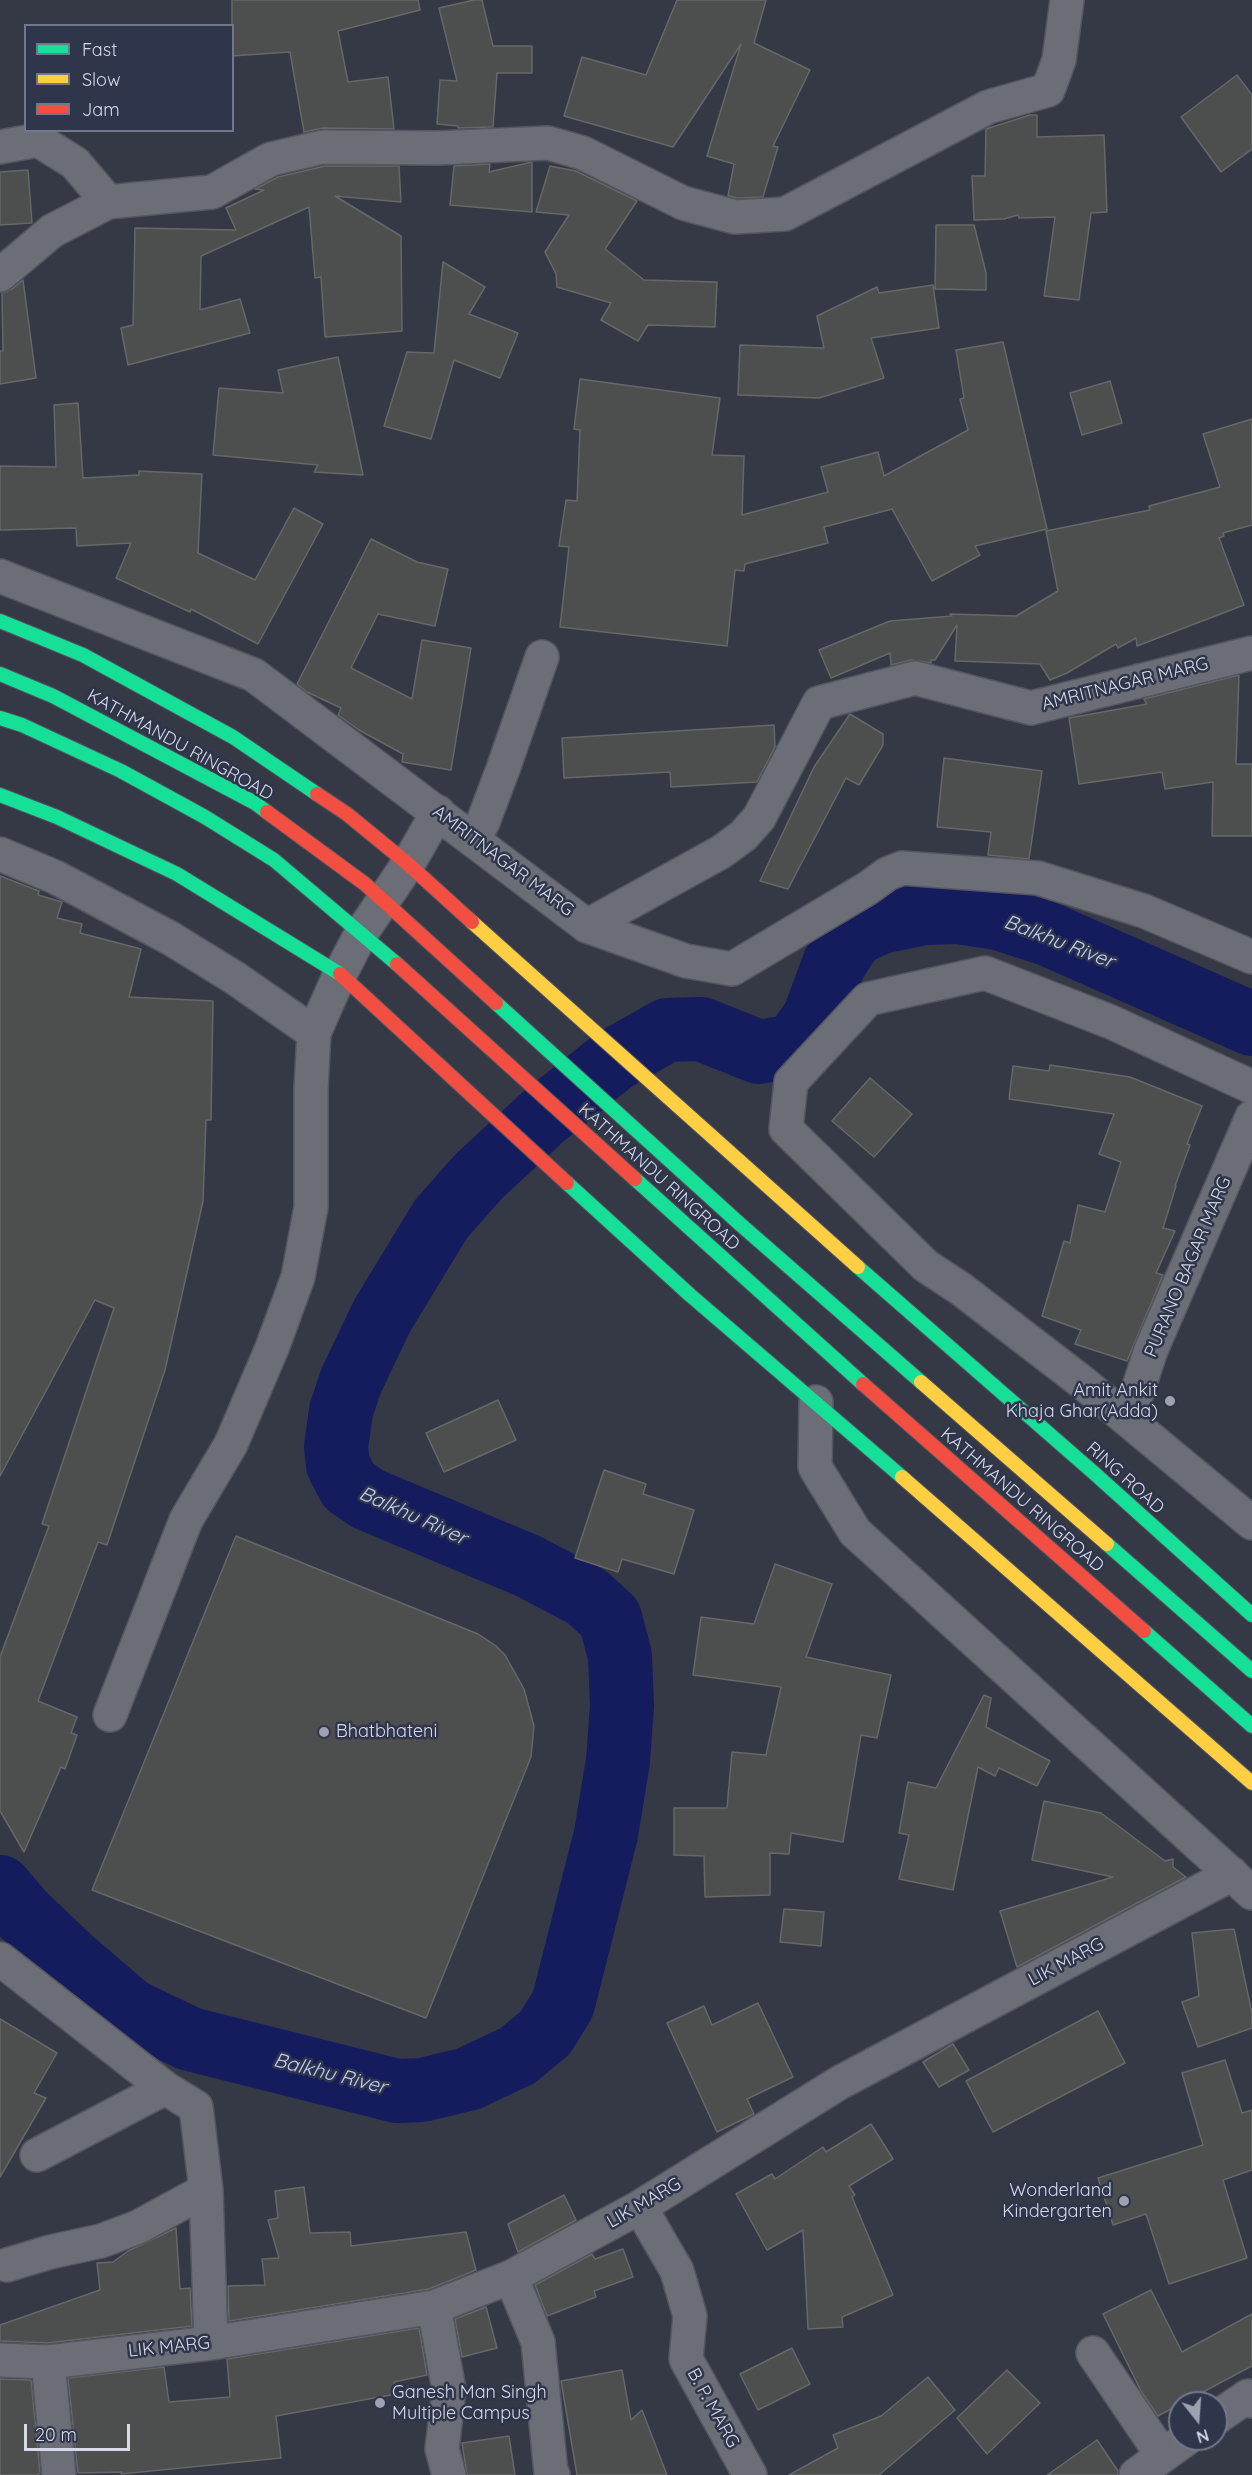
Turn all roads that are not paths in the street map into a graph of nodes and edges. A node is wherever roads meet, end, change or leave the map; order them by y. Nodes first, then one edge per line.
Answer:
1 (1067, 0) edge
2 (0, 147) edge
3 (108, 202) junction
4 (0, 275) edge
5 (0, 576) edge
6 (0, 621) edge
7 (1252, 653) edge
8 (542, 657) dead end
9 (0, 674) edge
10 (0, 718) edge
11 (0, 795) edge
12 (438, 812) junction
13 (473, 838) junction
14 (0, 854) edge
15 (408, 864) junction
16 (382, 900) junction
17 (587, 926) junction
18 (362, 932) junction
19 (1252, 957) edge
20 (340, 974) junction
21 (314, 1033) junction
22 (1252, 1087) edge
23 (1252, 1117) edge
24 (816, 1402) junction
25 (1128, 1420) junction
26 (1252, 1523) edge
27 (1252, 1615) edge
28 (1252, 1671) edge
29 (110, 1715) dead end
30 (1252, 1726) edge
31 (1252, 1783) edge
32 (1242, 1884) edge
33 (0, 1959) edge
34 (165, 2088) junction
35 (38, 2155) dead end
36 (206, 2190) junction
37 (640, 2207) junction
38 (7, 2265) dead end
39 (511, 2277) junction
40 (434, 2307) junction
41 (211, 2343) junction
42 (1093, 2353) dead end
43 (0, 2360) edge
44 (48, 2362) junction
45 (1252, 2401) edge
46 (1228, 2410) edge
47 (1168, 2440) edge
48 (1169, 2451) edge
49 (59, 2475) edge
50 (449, 2475) edge
51 (553, 2475) edge
52 (750, 2475) edge
53 (1136, 2475) edge

1 - 3 street
2 - 3 street
3 - 4 street
5 - 12 street, AMRITNAGAR MARG
6 - 15 main road, RING ROAD
7 - 17 street, AMRITNAGAR MARG
8 - 13 street
9 - 16 main road, KATHMANDU RINGROAD
10 - 18 main road, KATHMANDU RINGROAD
11 - 20 main road
12 - 13 street, AMRITNAGAR MARG
12 - 15 street
13 - 17 street, AMRITNAGAR MARG
14 - 21 street
15 - 16 street
15 - 27 main road, RING ROAD
16 - 18 street
16 - 28 main road, KATHMANDU RINGROAD
17 - 19 street
18 - 20 street
18 - 30 main road, KATHMANDU RINGROAD
20 - 21 street
20 - 24 main road
21 - 29 street
22 - 25 street
23 - 25 street, PURANO BAGAR MARG
24 - 31 main road
24 - 32 street
25 - 26 street
32 - 37 street, LIK MARG
33 - 34 street
34 - 35 street
34 - 36 street
36 - 38 street
36 - 41 street
37 - 39 street, LIK MARG
37 - 52 street, B. P. MARG
39 - 40 street, LIK MARG
39 - 51 street
40 - 41 street, LIK MARG
40 - 50 street
41 - 44 street, LIK MARG
42 - 47 street
43 - 44 street, LIK MARG
44 - 49 street
45 - 46 street
48 - 53 street

